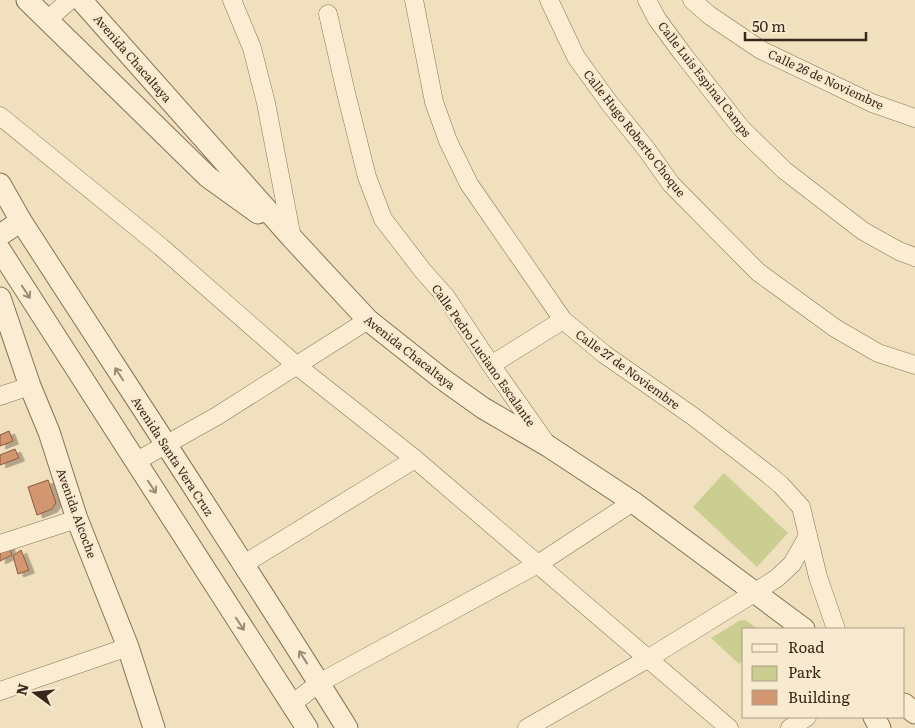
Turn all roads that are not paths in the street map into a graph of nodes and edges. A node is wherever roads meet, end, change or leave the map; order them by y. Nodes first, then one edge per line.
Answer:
1 (27, 0) edge
2 (70, 0) edge
3 (81, 0) edge
4 (232, 0) edge
5 (414, 0) edge
6 (549, 0) edge
7 (647, 0) edge
8 (692, 0) edge
9 (328, 14) dead end
10 (47, 20) junction
11 (0, 116) edge
12 (915, 118) edge
13 (0, 184) edge
14 (21, 221) junction
15 (0, 235) edge
16 (292, 238) junction
17 (0, 250) edge
18 (915, 257) edge
19 (0, 298) edge
20 (368, 320) junction
21 (563, 320) junction
22 (296, 364) junction
23 (491, 365) junction
24 (915, 365) edge
25 (30, 386) junction
26 (0, 396) edge
27 (165, 445) junction
28 (548, 446) junction
29 (415, 459) junction
30 (135, 462) junction
31 (633, 502) junction
32 (77, 519) junction
33 (808, 536) junction
34 (0, 544) edge
35 (244, 564) junction
36 (538, 564) junction
37 (754, 593) junction
38 (803, 628) edge
39 (836, 628) edge
40 (128, 647) junction
41 (649, 658) junction
42 (319, 684) junction
43 (0, 691) edge
44 (292, 704) junction
45 (805, 718) edge
46 (154, 728) edge
47 (307, 728) edge
48 (347, 728) edge
49 (527, 728) edge
50 (729, 728) edge
51 (790, 728) edge

1 - 10 street
2 - 10 street
3 - 16 street, Avenida Chacaltaya
4 - 16 street
5 - 21 street, Calle 27 de Noviembre
6 - 24 street, Calle Hugo Roberto Choque
7 - 18 street, Calle Luis Espinal Camps
8 - 12 street, Calle 26 de Noviembre
9 - 23 street, Calle Pedro Luciano Escalante
10 - 16 street
11 - 22 street
13 - 14 street, Avenida Santa Vera Cruz
14 - 15 street
27 -> 14 street, Avenida Santa Vera Cruz
16 - 20 street, Avenida Chacaltaya
17 -> 30 street
19 - 25 street, Avenida Alcoche
20 - 22 street
20 - 28 street, Avenida Chacaltaya
21 - 23 street
21 - 33 street, Calle 27 de Noviembre
22 - 27 street
22 - 29 street
23 - 28 street, Calle Pedro Luciano Escalante
25 - 26 street
25 - 32 street, Avenida Alcoche
27 - 30 street
27 - 35 street, Avenida Santa Vera Cruz
28 - 31 street, Avenida Chacaltaya
29 - 35 street
29 - 36 street
30 -> 44 street
31 - 36 street
31 - 37 street, Avenida Chacaltaya
32 - 34 street
32 - 40 street, Avenida Alcoche
33 - 37 street
33 - 39 street, Calle 27 de Noviembre
42 -> 35 street, Avenida Santa Vera Cruz
36 - 41 street
36 - 42 street
37 - 38 street, Avenida Chacaltaya
37 - 41 street
40 - 43 street
40 - 46 street, Avenida Alcoche
41 - 49 street
41 - 50 street
42 - 44 street
42 - 48 street, Avenida Santa Vera Cruz
44 - 47 street
45 - 51 street

